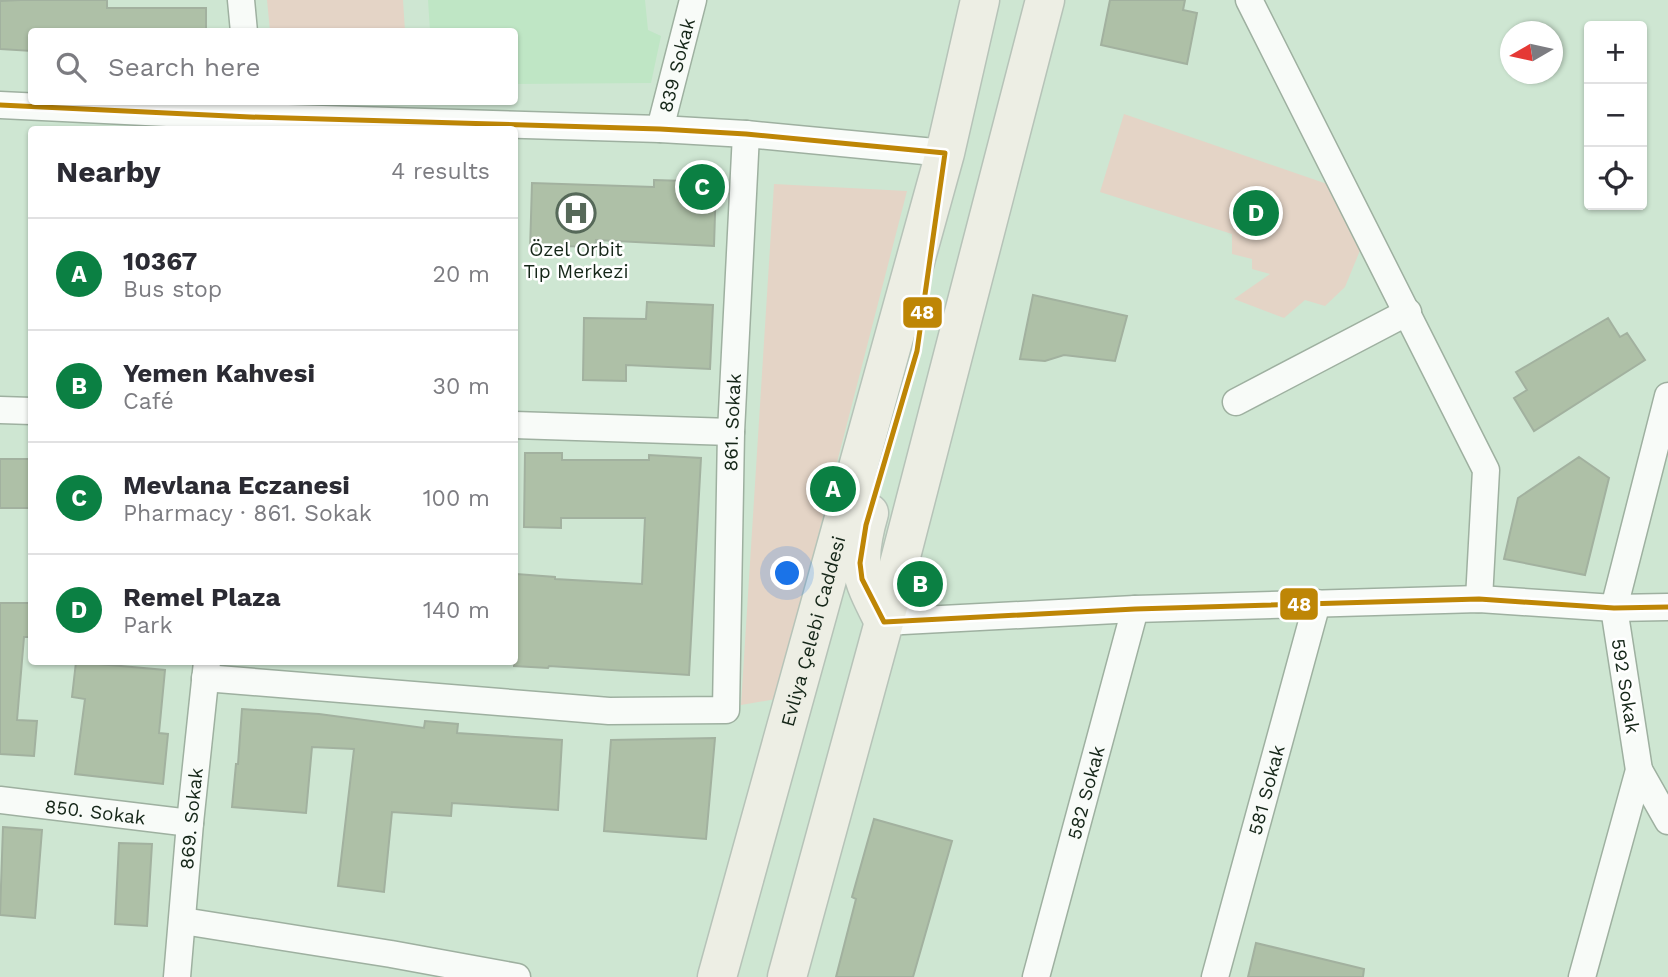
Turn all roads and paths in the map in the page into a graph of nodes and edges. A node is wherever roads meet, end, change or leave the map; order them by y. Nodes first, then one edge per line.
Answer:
1 (241, 0) edge
2 (693, 0) edge
3 (980, 0) edge
4 (1045, 0) edge
5 (1249, 0) edge
6 (244, 28) edge
7 (0, 105) edge
8 (250, 116) edge
9 (660, 129) junction
10 (746, 134) junction
11 (945, 153) junction
12 (1408, 312) junction
13 (1668, 396) edge
14 (1236, 401) dead end
15 (0, 410) edge
16 (28, 411) edge
17 (518, 425) edge
18 (731, 432) junction
19 (1479, 599) junction
20 (1317, 603) junction
21 (1668, 607) edge
22 (1614, 608) junction
23 (1135, 609) junction
24 (884, 622) junction
25 (206, 670) edge
26 (1639, 770) junction
27 (1661, 792) edge
28 (0, 800) edge
29 (1668, 821) edge
30 (190, 823) junction
31 (183, 920) junction
32 (389, 965) edge
33 (177, 977) edge
34 (516, 977) edge
35 (717, 977) edge
36 (787, 977) edge
37 (1036, 977) edge
38 (1215, 977) edge
39 (1582, 977) edge

1 - 6 street
2 - 9 street, 839 Sokak
3 - 11 main road, Evliya Çelebi Caddesi
4 - 24 main road
5 - 12 street
7 - 8 street
8 - 9 street
9 - 10 street
10 - 11 street
10 - 18 street, 861. Sokak
11 - 24 main road
11 - 35 main road, Evliya Çelebi Caddesi
12 - 14 street
12 - 19 street
13 - 22 street, 592 Sokak
15 - 16 street
17 - 18 street
18 - 25 street, 861. Sokak
19 - 20 street
19 - 22 street
20 - 23 street
20 - 38 street, 581 Sokak
21 - 22 street
22 - 26 street, 592 Sokak
23 - 24 street
23 - 37 street, 582 Sokak
24 - 36 main road
25 - 30 street, 869. Sokak
26 - 27 street
26 - 39 street, 592 Sokak
27 - 29 street
28 - 30 street, 850. Sokak
30 - 31 street, 869. Sokak
31 - 32 street
31 - 33 street, 869. Sokak
32 - 34 street

